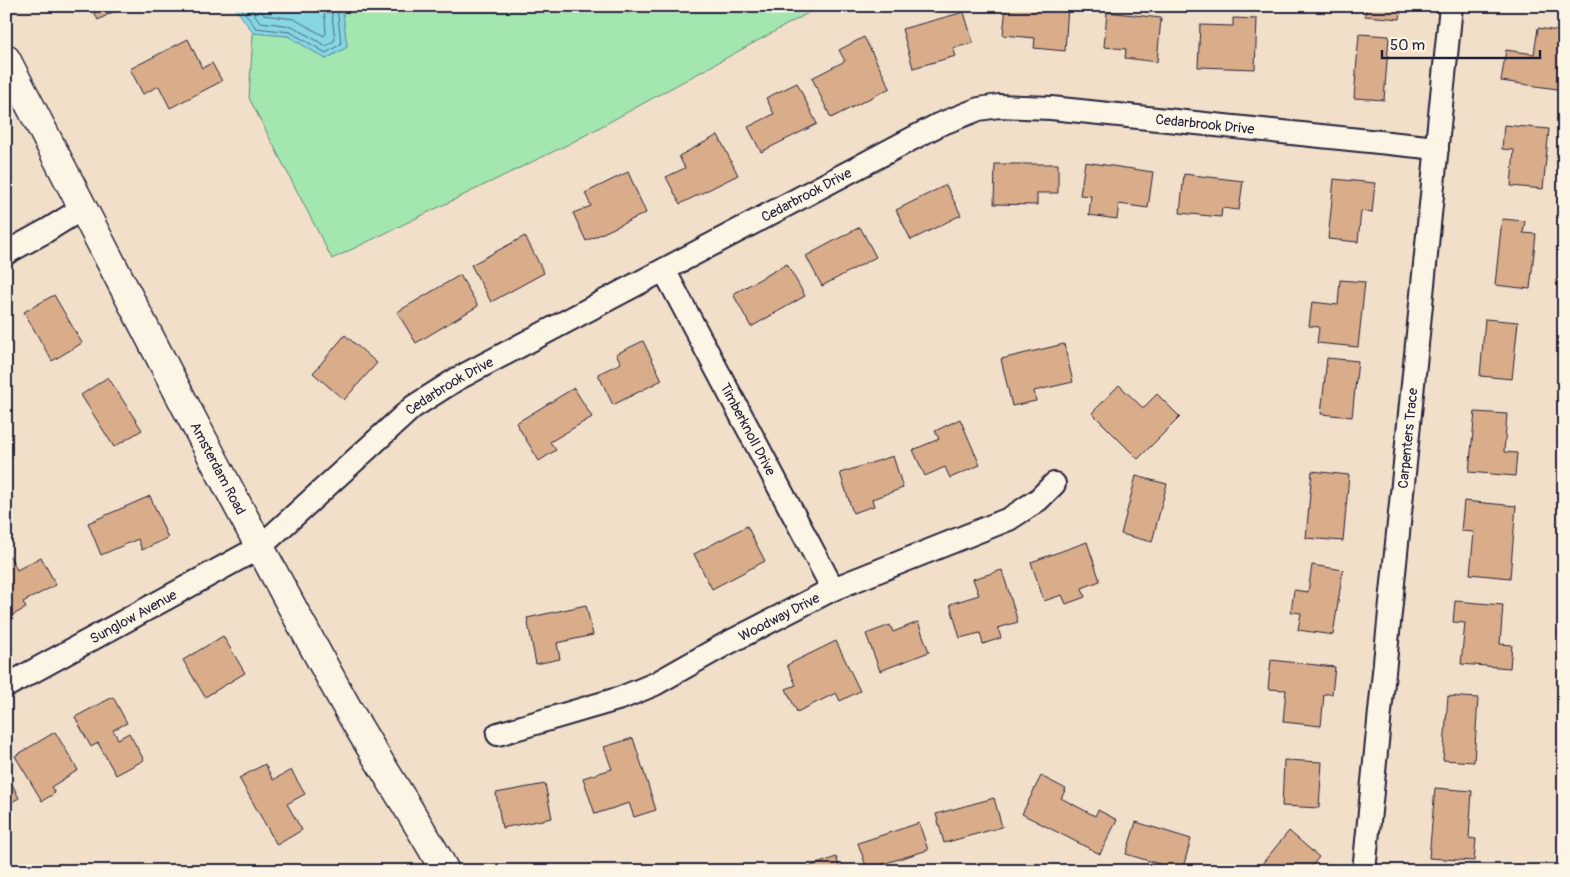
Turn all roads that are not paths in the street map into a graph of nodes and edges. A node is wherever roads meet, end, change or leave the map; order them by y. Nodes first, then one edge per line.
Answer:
1 (1452, 6) edge
2 (6, 59) edge
3 (1437, 148) junction
4 (83, 208) junction
5 (6, 253) edge
6 (664, 270) junction
7 (1054, 484) dead end
8 (260, 547) junction
9 (833, 589) junction
10 (6, 686) edge
11 (498, 734) dead end
12 (445, 871) edge
13 (1364, 871) edge

1 - 3 street, Carpenters Trace
2 - 4 main road, Amsterdam Road
3 - 6 street, Cedarbrook Drive
3 - 13 street, Carpenters Trace
4 - 5 street
4 - 8 main road, Amsterdam Road
6 - 8 street, Cedarbrook Drive
6 - 9 street, Timberknoll Drive
7 - 9 street, Woodway Drive
8 - 10 street, Sunglow Avenue
8 - 12 main road, Amsterdam Road
9 - 11 street, Woodway Drive

